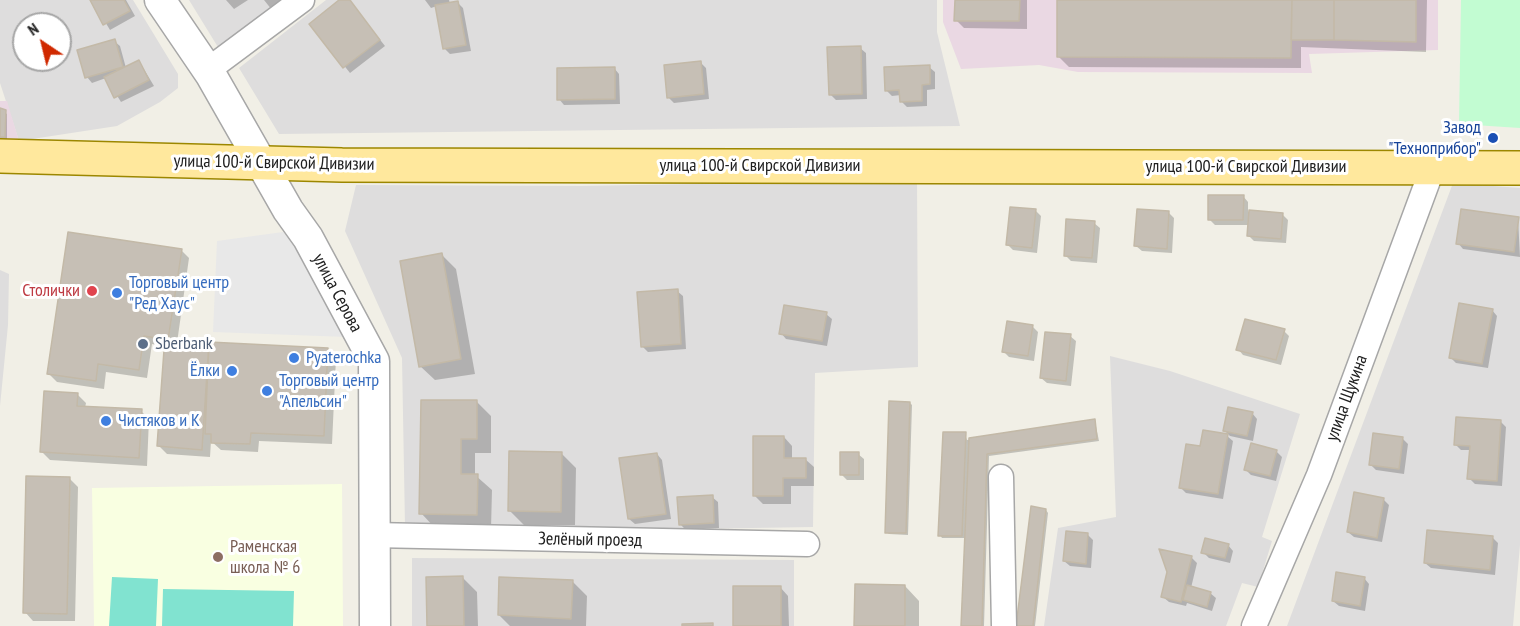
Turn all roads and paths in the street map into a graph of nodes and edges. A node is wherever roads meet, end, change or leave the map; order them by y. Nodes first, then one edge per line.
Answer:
1 (160, 0) edge
2 (302, 0) edge
3 (207, 70) junction
4 (0, 156) edge
5 (263, 164) junction
6 (1433, 167) junction
7 (1520, 168) edge
8 (1001, 477) dead end
9 (373, 535) junction
10 (807, 544) dead end
11 (375, 626) edge
12 (1004, 626) edge
13 (1254, 626) edge

1 - 3 street, улица Серова
2 - 3 street
3 - 5 street, улица Серова
4 - 5 main road, улица 100-й Свирской Дивизии
5 - 6 main road, улица 100-й Свирской Дивизии
5 - 9 street, улица Серова
6 - 7 main road, улица 100-й Свирской Дивизии
6 - 13 street, улица Щукина
8 - 12 street
9 - 10 street, Зелёный проезд
9 - 11 street, улица Серова

